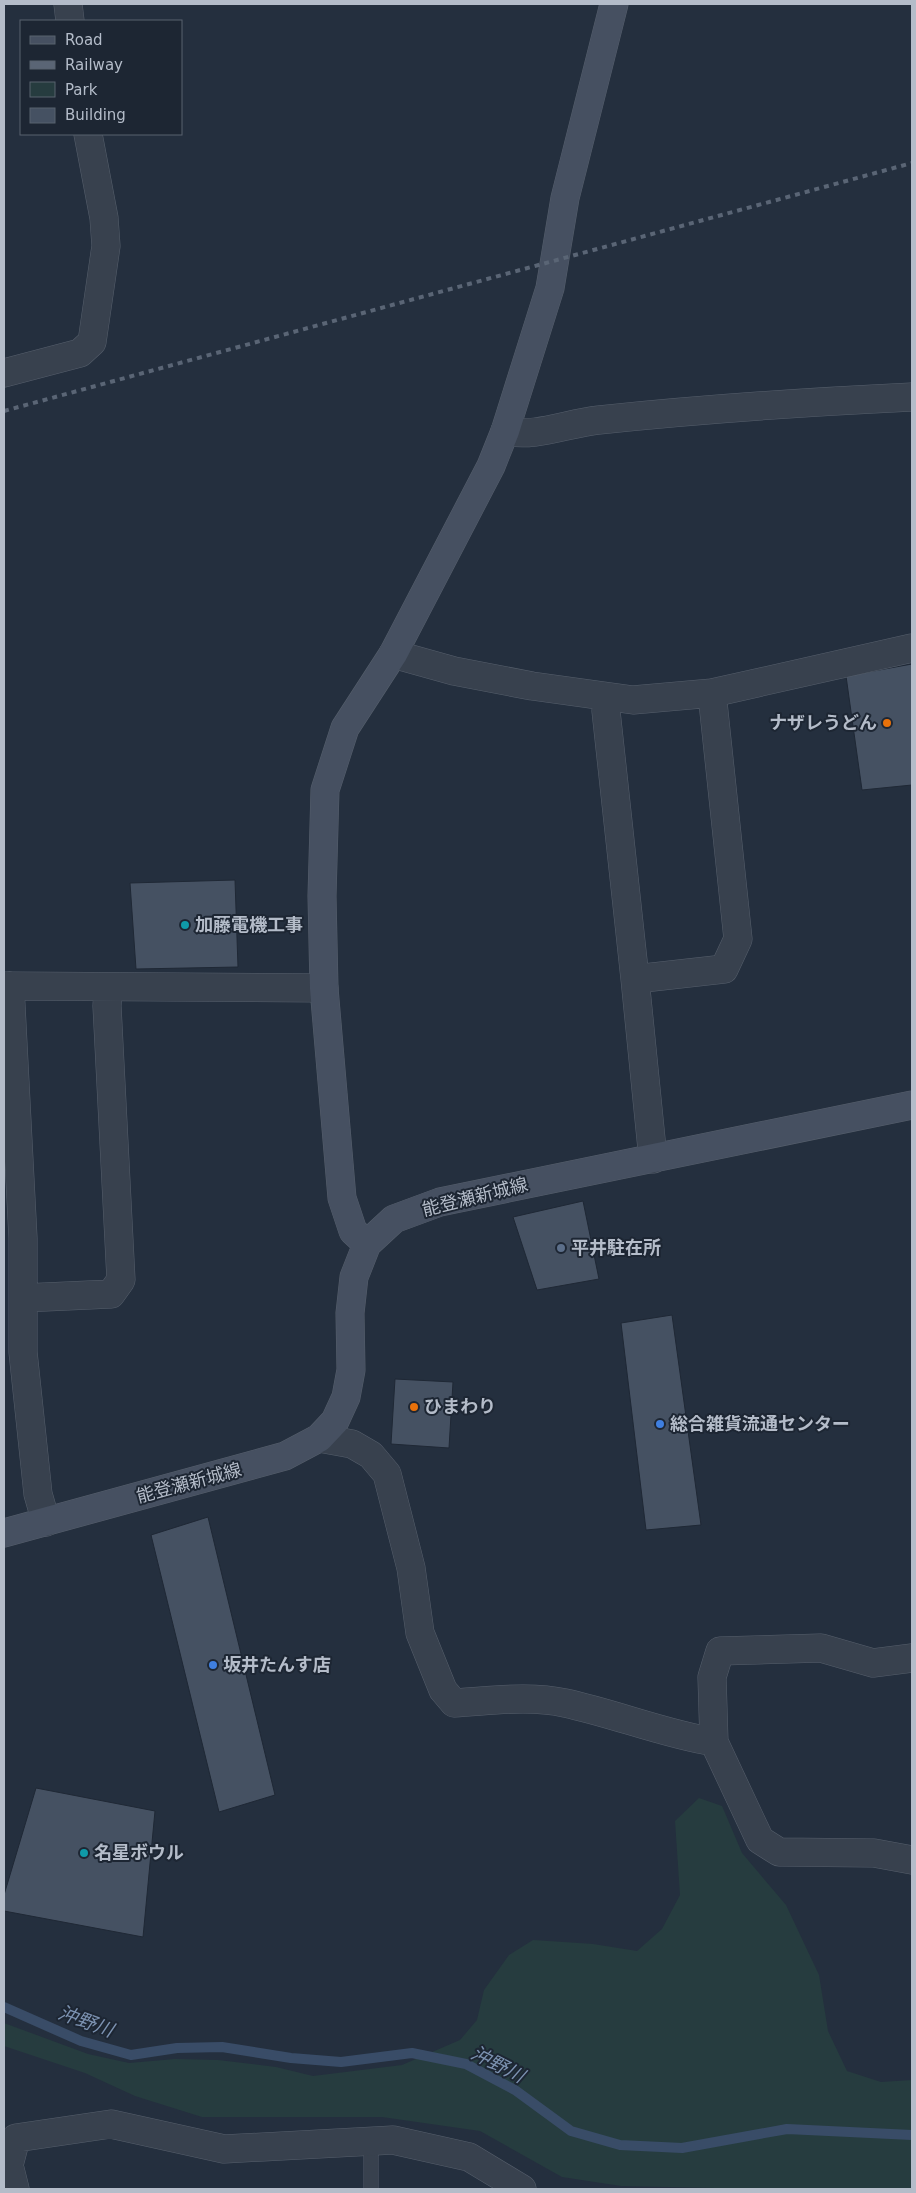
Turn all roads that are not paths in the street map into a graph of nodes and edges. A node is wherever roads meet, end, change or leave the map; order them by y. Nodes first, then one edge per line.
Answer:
1 (68, 4) edge
2 (614, 4) edge
3 (70, 20) edge
4 (88, 135) edge
5 (4, 374) edge
6 (912, 397) edge
7 (505, 430) junction
8 (912, 648) edge
9 (392, 654) junction
10 (712, 693) junction
11 (608, 698) junction
12 (635, 979) junction
13 (7, 986) edge
14 (108, 987) junction
15 (324, 988) junction
16 (912, 1105) edge
17 (652, 1158) junction
18 (367, 1244) junction
19 (23, 1298) junction
20 (319, 1438) junction
21 (46, 1522) junction
22 (4, 1533) edge
23 (912, 1658) edge
24 (714, 1742) junction
25 (912, 1860) edge
26 (371, 2141) junction
27 (15, 2189) edge
28 (372, 2189) edge
29 (522, 2189) edge

1 - 3 street
2 - 7 street
4 - 5 street
6 - 7 street
7 - 9 street
8 - 10 street
9 - 11 street
9 - 15 street
10 - 11 street
10 - 12 street
11 - 12 street
12 - 17 street
13 - 14 street
13 - 19 street
14 - 15 street
14 - 19 street
15 - 18 street
16 - 17 street, 能登瀬新城線
17 - 18 street, 能登瀬新城線
18 - 20 street, 能登瀬新城線
19 - 21 street
20 - 21 street, 能登瀬新城線
20 - 24 street
21 - 22 street, 能登瀬新城線
23 - 24 street
24 - 25 street
26 - 27 street
26 - 28 lane
26 - 29 street

